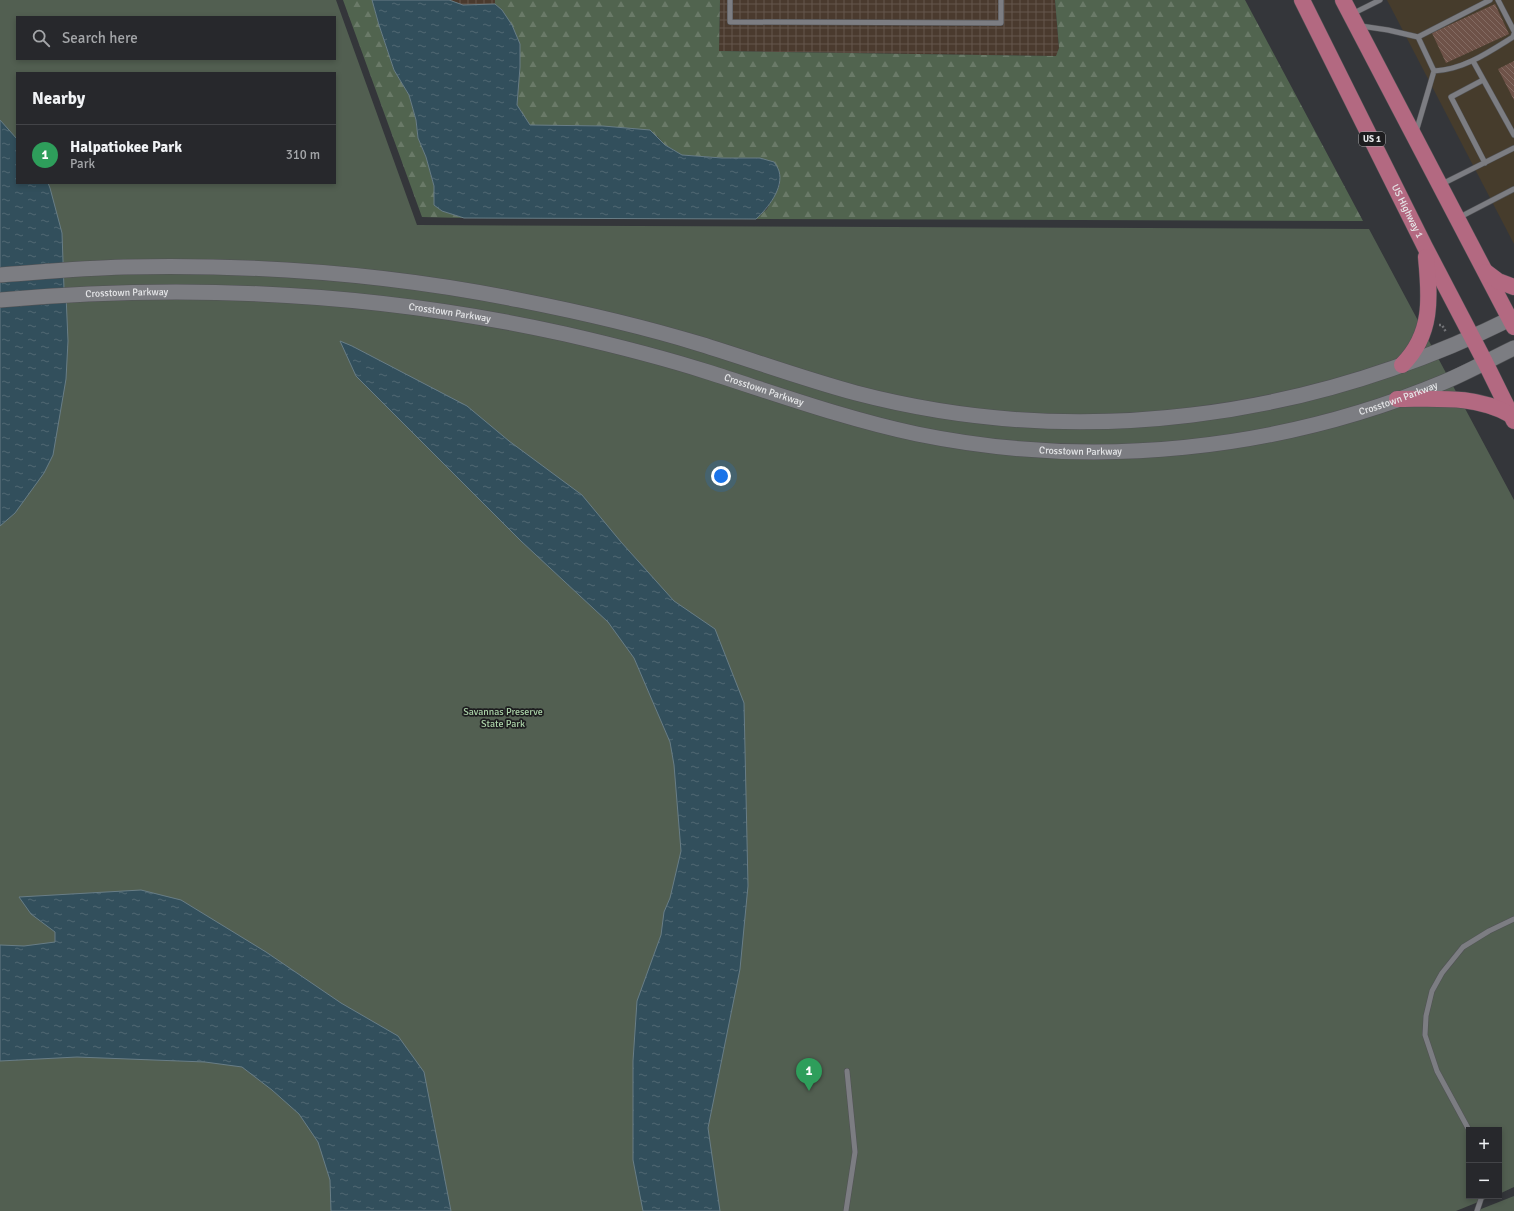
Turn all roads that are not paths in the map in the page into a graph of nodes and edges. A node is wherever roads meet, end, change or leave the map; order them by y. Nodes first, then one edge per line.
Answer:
1 (730, 0) edge
2 (1001, 0) edge
3 (1302, 0) edge
4 (1343, 0) edge
5 (1380, 0) edge
6 (1490, 0) edge
7 (1498, 0) edge
8 (1354, 20) junction
9 (1514, 31) edge
10 (1514, 34) edge
11 (1418, 37) junction
12 (1473, 61) junction
13 (1434, 71) junction
14 (1483, 80) junction
15 (1514, 135) edge
16 (1414, 137) junction
17 (1514, 148) edge
18 (1485, 162) junction
19 (1440, 185) junction
20 (1514, 189) edge
21 (1457, 219) junction
22 (1425, 247) junction
23 (1485, 271) junction
24 (0, 275) edge
25 (1514, 287) edge
26 (0, 300) edge
27 (1513, 321) edge
28 (1472, 337) junction
29 (1514, 348) edge
30 (1485, 362) junction
31 (1402, 365) junction
32 (1397, 400) junction
33 (1513, 418) edge
34 (1514, 920) edge
35 (848, 1071) dead end
36 (1467, 1127) edge
37 (1481, 1199) edge
38 (846, 1211) edge
39 (1477, 1211) edge

1 - 2 lane
3 - 22 main road, US Highway 1 / US 1
4 - 8 main road
5 - 8 lane
6 - 11 lane
7 - 9 lane
8 - 11 lane
8 - 16 main road
10 - 12 lane
11 - 13 lane
12 - 13 lane
12 - 14 lane
13 - 16 lane
14 - 15 lane
14 - 18 lane
16 - 19 main road
17 - 18 lane
18 - 19 lane
19 - 21 main road
20 - 21 lane
21 - 23 main road
22 - 28 main road, US Highway 1 / US 1
22 - 31 main road
23 - 25 main road
23 - 27 main road
24 - 31 main road
26 - 32 main road, Crosstown Parkway
27 - 28 main road
28 - 30 main road, US Highway 1 / US 1
28 - 31 main road
29 - 30 main road, Crosstown Parkway
30 - 32 main road, Crosstown Parkway
30 - 33 main road, US Highway 1 / US 1
32 - 33 main road
34 - 36 lane
35 - 38 lane
37 - 39 lane

